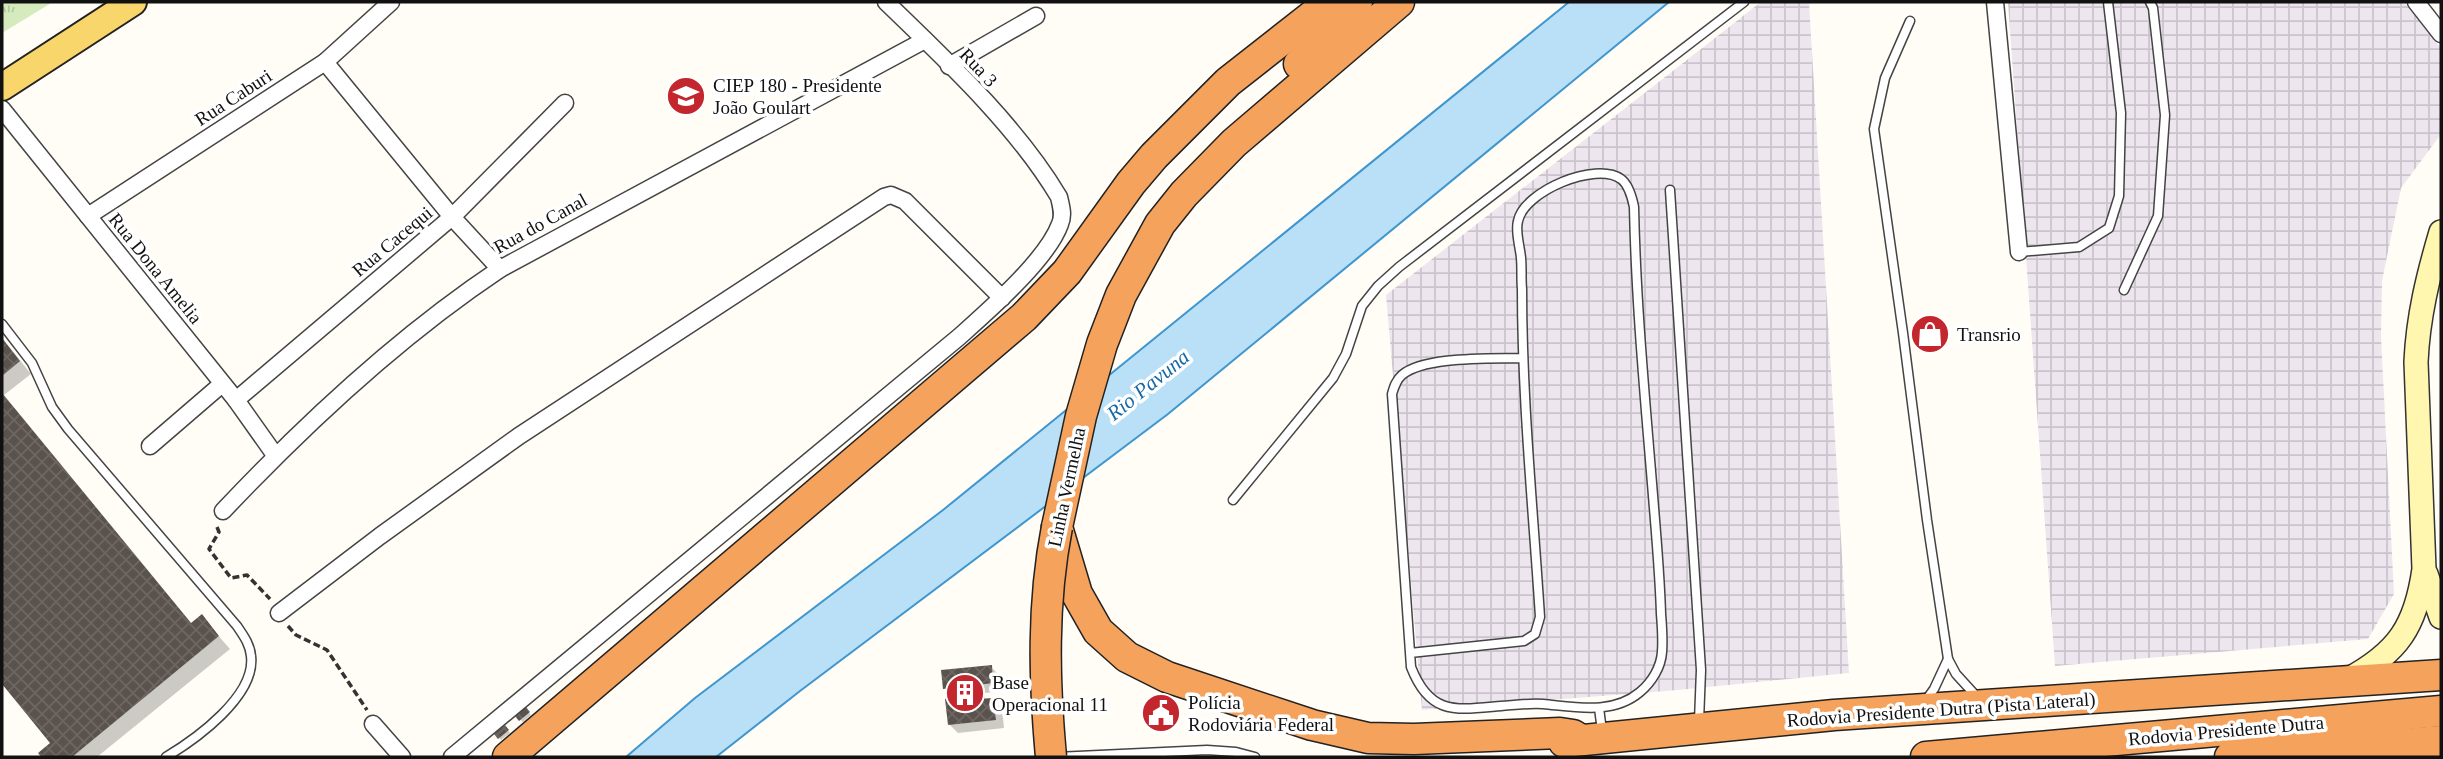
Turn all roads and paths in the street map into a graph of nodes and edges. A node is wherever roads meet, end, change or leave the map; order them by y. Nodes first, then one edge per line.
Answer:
1 (133, 2) edge
2 (391, 2) edge
3 (886, 2) edge
4 (1330, 2) edge
5 (1357, 2) edge
6 (1399, 2) edge
7 (1744, 2) edge
8 (1996, 2) edge
9 (2108, 2) edge
10 (2150, 2) edge
11 (2416, 2) edge
12 (1036, 16) dead end
13 (1910, 21) dead end
14 (2441, 34) edge
15 (925, 40) junction
16 (325, 62) junction
17 (949, 66) junction
18 (2, 87) edge
19 (565, 103) dead end
20 (2, 109) edge
21 (1234, 143) junction
22 (1670, 190) dead end
23 (88, 216) junction
24 (452, 217) junction
25 (2441, 232) edge
26 (2019, 252) joint
27 (2441, 269) edge
28 (500, 270) junction
29 (2124, 290) dead end
30 (2423, 295) junction
31 (1002, 298) junction
32 (2, 324) edge
33 (1522, 358) junction
34 (222, 384) junction
35 (236, 400) junction
36 (150, 446) dead end
37 (275, 456) junction
38 (1233, 500) dead end
39 (223, 511) dead end
40 (1057, 527) junction
41 (2424, 569) junction
42 (279, 613) dead end
43 (2441, 617) edge
44 (1410, 653) junction
45 (1948, 659) junction
46 (2441, 675) edge
47 (2345, 681) junction
48 (1987, 706) junction
49 (1599, 708) junction
50 (1919, 710) junction
51 (2441, 711) edge
52 (373, 724) dead end
53 (1699, 728) junction
54 (1592, 739) junction
55 (2441, 741) edge
56 (166, 757) edge
57 (402, 757) edge
58 (453, 757) edge
59 (508, 757) edge
60 (1042, 757) edge
61 (1051, 757) edge
62 (1255, 757) edge
63 (1442, 757) edge
64 (1926, 757) edge
65 (2231, 757) edge

1 - 18 main road
2 - 16 street, Rua Caburi
3 - 15 street, Rua 3
4 - 59 highway
5 - 21 highway
6 - 21 highway, Linha Vermelha
7 - 38 lane
8 - 26 street
9 - 26 lane
10 - 29 lane
11 - 14 street
12 - 17 street
13 - 45 lane
15 - 17 street, Rua 3
15 - 28 street, Rua do Canal
16 - 23 street, Rua Caburi
16 - 24 street
17 - 31 street, Rua 3
19 - 24 street, Rua Cacequi
20 - 23 street, Rua Dona Amelia
21 - 40 highway, Linha Vermelha
22 - 53 lane
23 - 34 street, Rua Dona Amelia
24 - 28 street
24 - 35 street, Rua Cacequi
25 - 30 street
27 - 30 street
28 - 37 street, Rua do Canal
30 - 41 street
31 - 42 street
31 - 58 street, Rua 3
32 - 56 lane
33 - 44 lane
33 - 44 lane
33 - 49 lane
34 - 35 street, Rua Dona Amelia
34 - 36 street
35 - 37 street, Rua Dona Amelia
37 - 39 street, Rua do Canal
40 - 54 highway
40 - 61 highway, Linha Vermelha, bridge
41 - 43 street
41 - 47 street
44 - 49 lane
45 - 48 lane
45 - 50 lane
46 - 47 highway, Rodovia Presidente Dutra (Pista Lateral)
47 - 48 highway, Rodovia Presidente Dutra (Pista Lateral)
48 - 50 highway, Rodovia Presidente Dutra (Pista Lateral)
49 - 54 lane
50 - 53 highway, Rodovia Presidente Dutra (Pista Lateral)
51 - 64 highway, Rodovia Presidente Dutra
52 - 57 street
53 - 54 highway, Rodovia Presidente Dutra (Pista Lateral)
54 - 63 highway, Rodovia Presidente Dutra (Pista Lateral)
55 - 65 highway, Rodovia Presidente Dutra
60 - 62 lane

